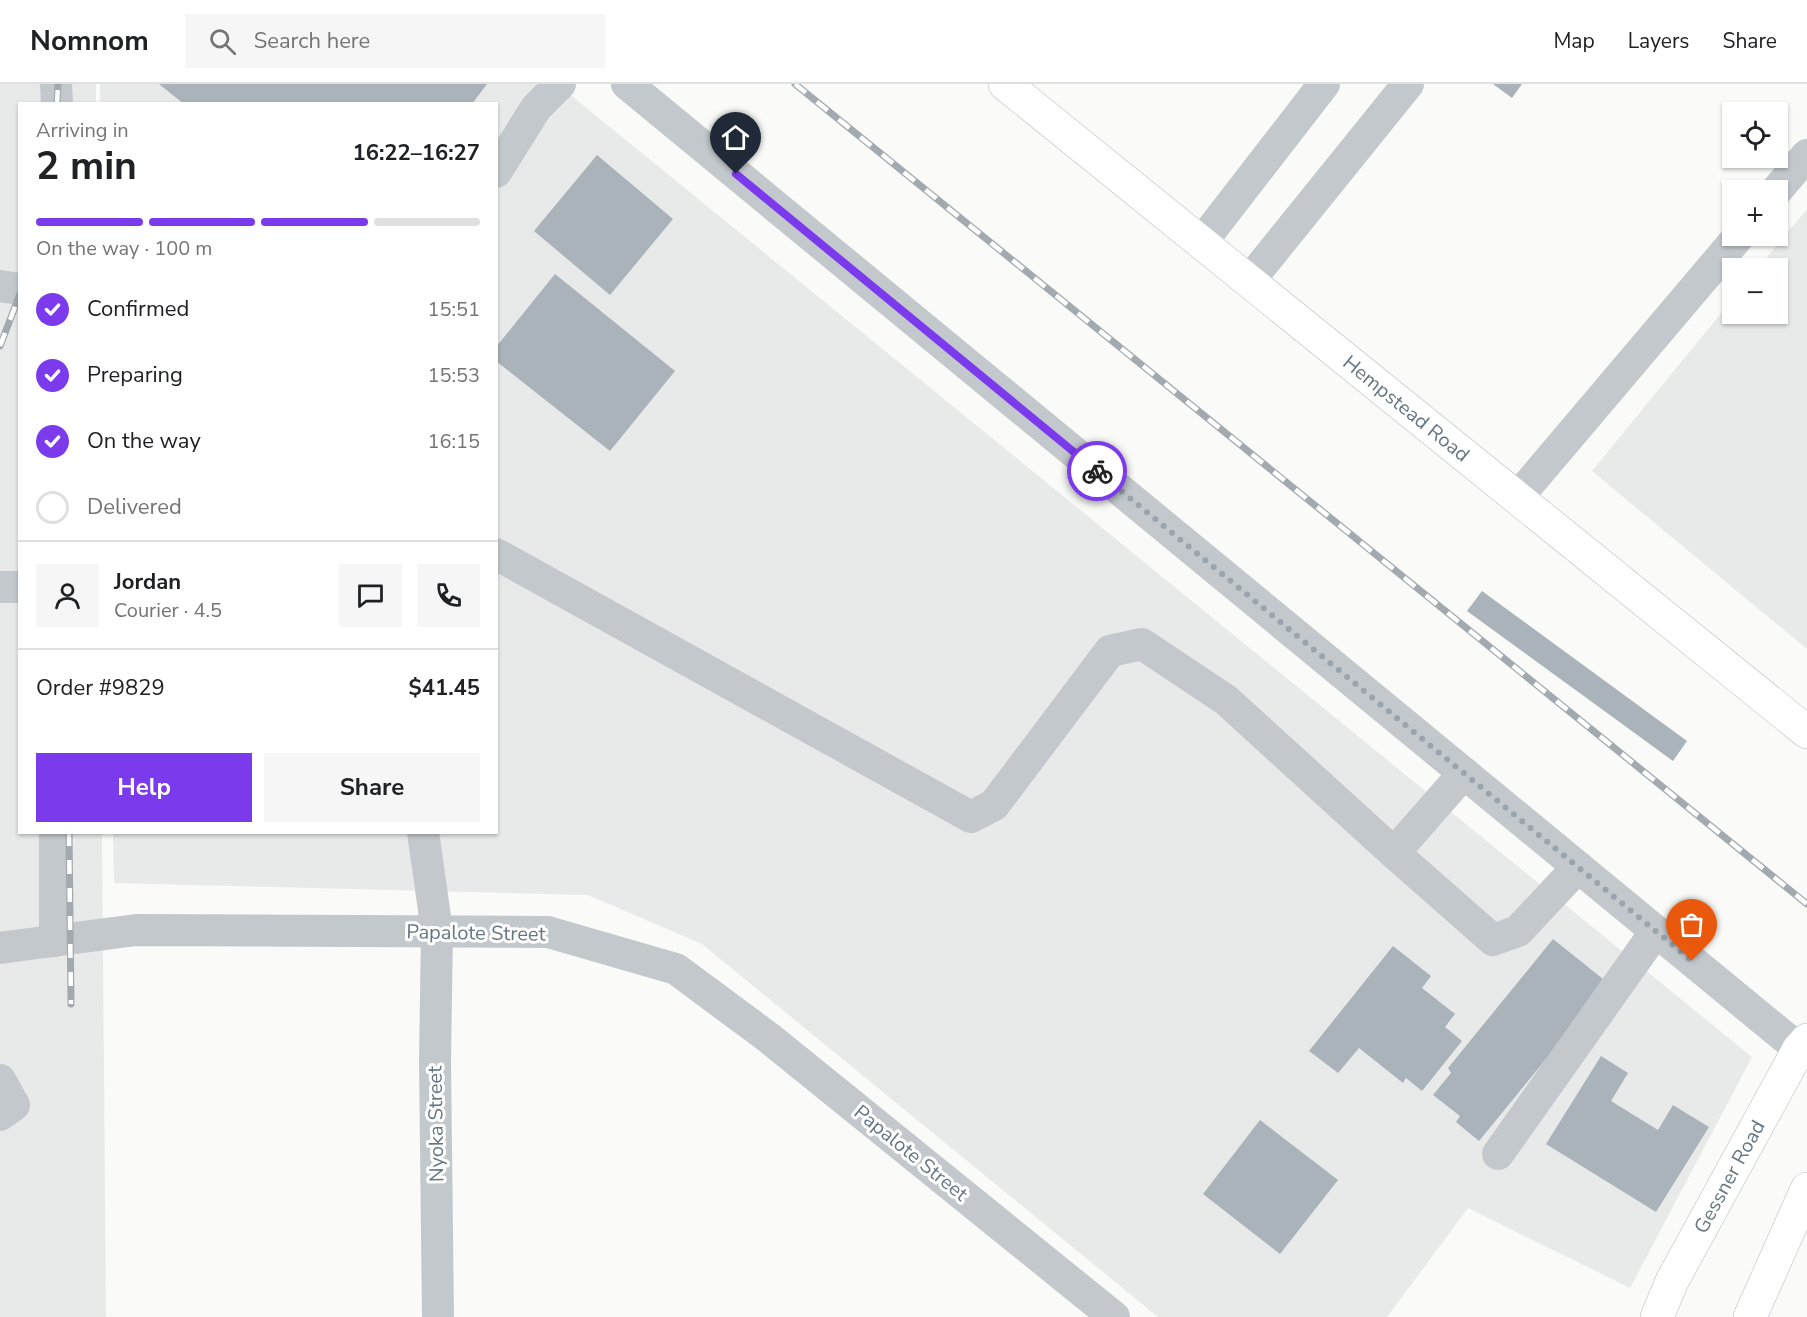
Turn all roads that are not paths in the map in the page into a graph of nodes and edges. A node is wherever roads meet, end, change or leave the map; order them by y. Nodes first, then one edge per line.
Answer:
1 (56, 84) edge
2 (560, 84) edge
3 (627, 84) edge
4 (1005, 84) edge
5 (1324, 84) edge
6 (1408, 84) edge
7 (57, 102) edge
8 (1807, 155) edge
9 (498, 169) edge
10 (1786, 180) edge
11 (1201, 243) junction
12 (1731, 246) edge
13 (1249, 281) junction
14 (0, 286) edge
15 (18, 289) edge
16 (1517, 498) junction
17 (498, 555) edge
18 (0, 587) edge
19 (18, 587) edge
20 (1807, 732) edge
21 (1464, 773) junction
22 (55, 834) edge
23 (423, 834) edge
24 (1394, 853) junction
25 (1578, 867) junction
26 (437, 931) junction
27 (1656, 931) junction
28 (55, 941) junction
29 (0, 948) edge
30 (1803, 1044) edge
31 (0, 1080) edge
32 (0, 1115) edge
33 (1498, 1154) dead end
34 (1807, 1189) edge
35 (1096, 1311) edge
36 (438, 1317) edge
37 (1657, 1317) edge
38 (1750, 1317) edge

1 - 7 street
2 - 9 street
3 - 21 street
4 - 11 main road, Hempstead Road
5 - 11 street
6 - 13 street
8 - 10 street
11 - 13 main road, Hempstead Road
12 - 16 street
13 - 16 main road, Hempstead Road
14 - 15 street
16 - 20 main road, Hempstead Road
17 - 24 street
18 - 19 street
21 - 24 street
21 - 25 street
22 - 28 street
23 - 26 street, Nyoka Street
24 - 25 street
25 - 27 street
26 - 28 street, Papalote Street
26 - 35 street, Papalote Street
26 - 36 street, Nyoka Street
27 - 30 street
27 - 33 street
28 - 29 street, Papalote Street
30 - 37 main road, Gessner Road
31 - 32 street
34 - 38 main road

